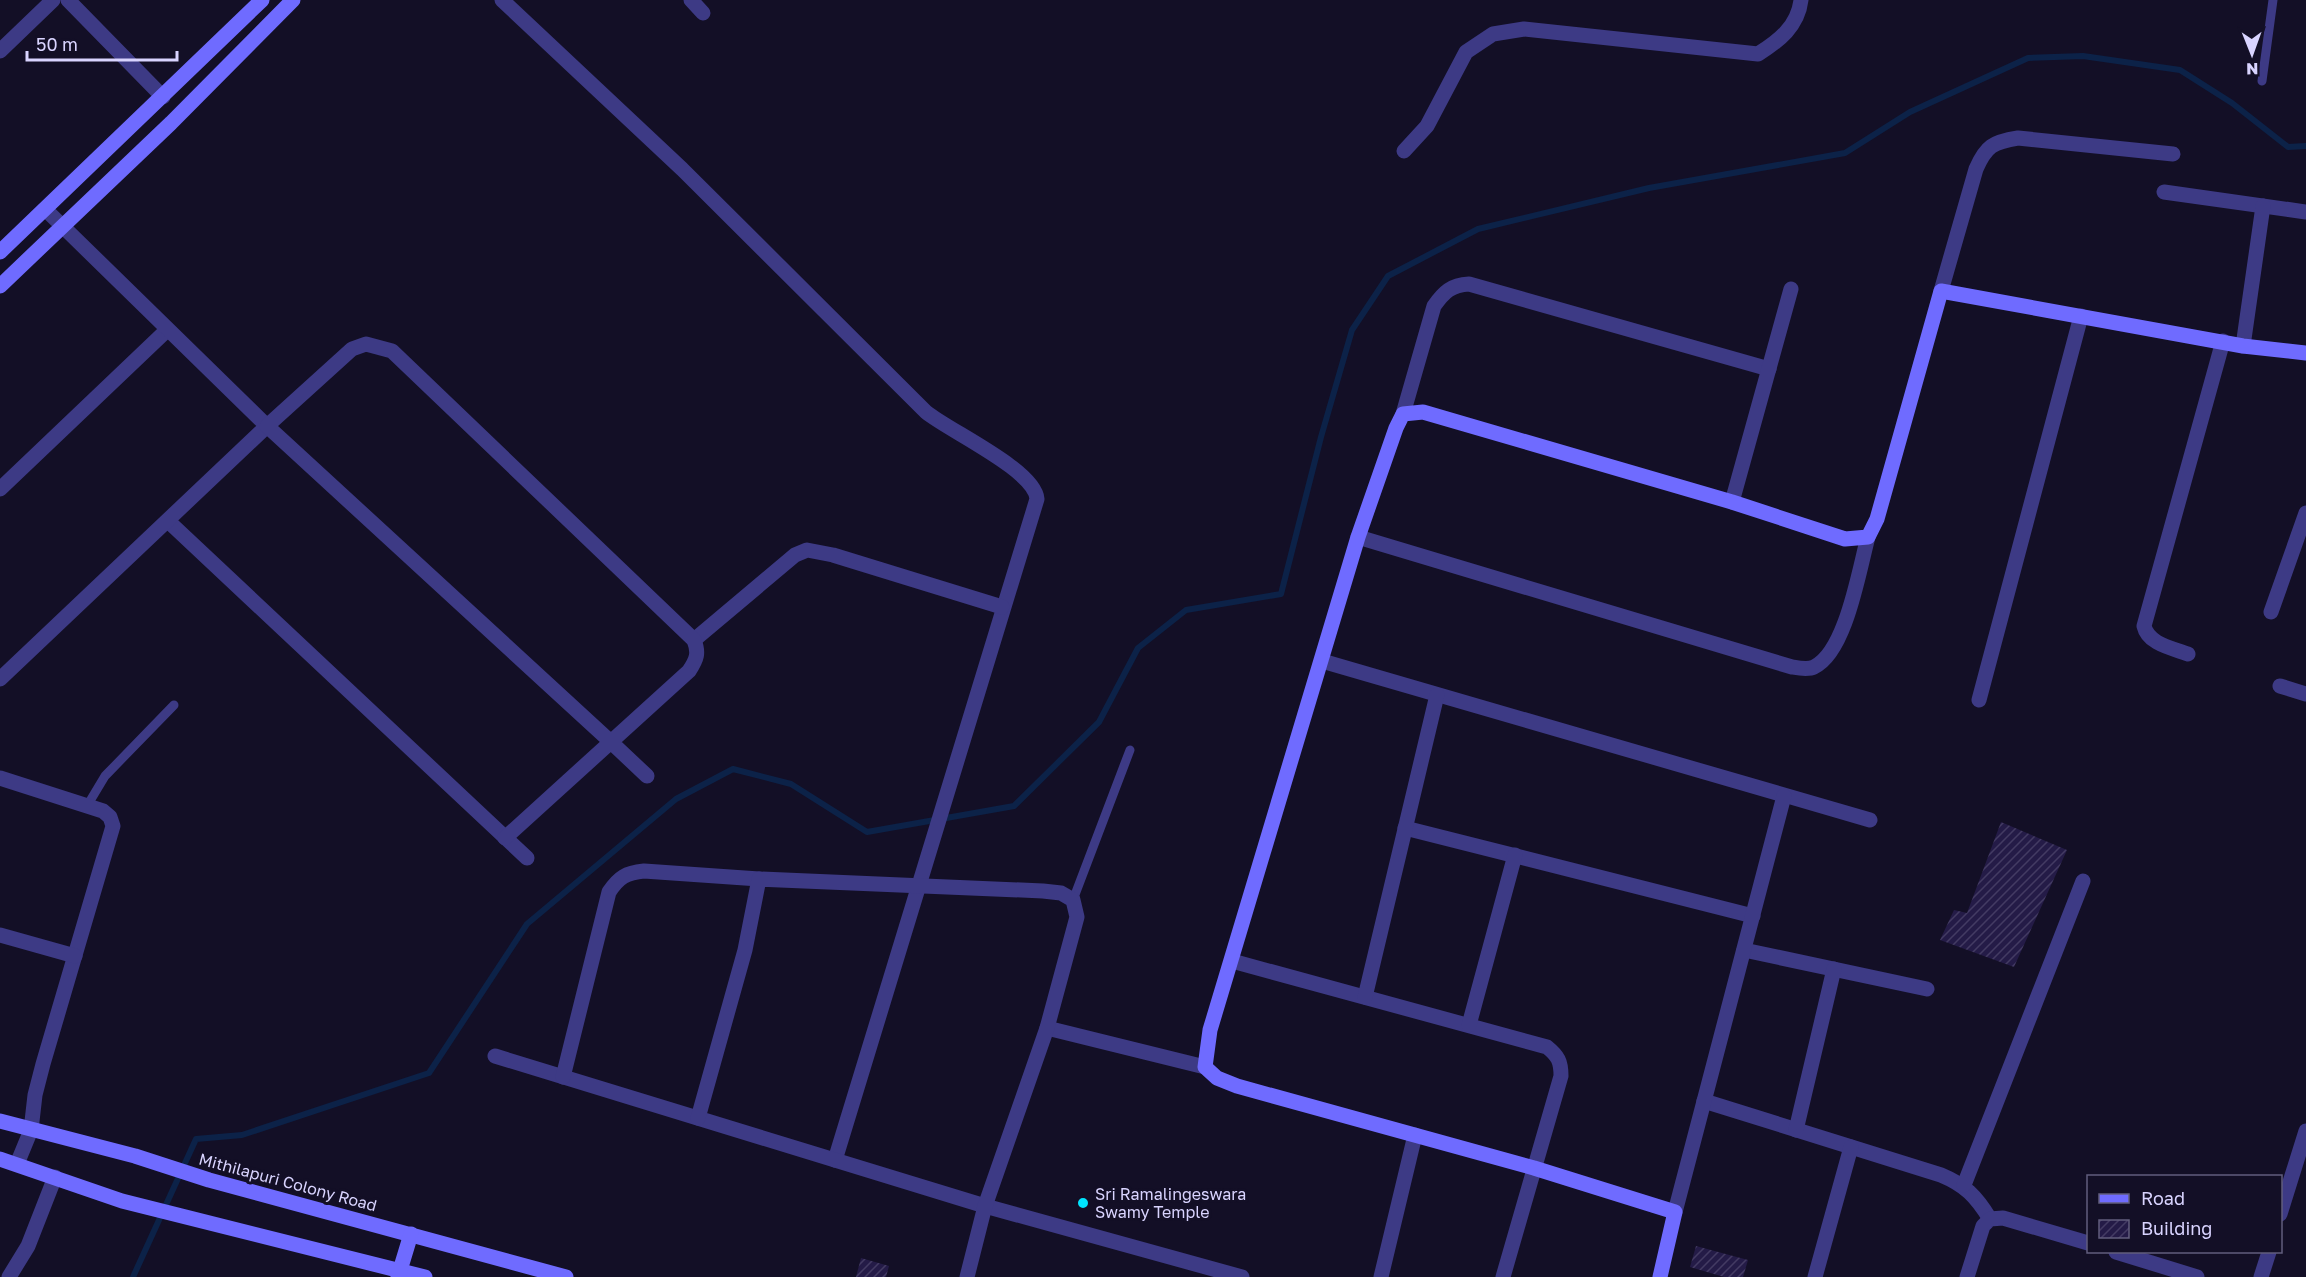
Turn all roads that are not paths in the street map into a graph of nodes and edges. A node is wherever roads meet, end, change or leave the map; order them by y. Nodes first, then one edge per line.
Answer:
1 (53, 0) edge
2 (68, 0) edge
3 (262, 0) edge
4 (293, 0) edge
5 (502, 0) edge
6 (691, 0) edge
7 (1801, 0) edge
8 (2273, 0) edge
9 (703, 13) dead end
10 (0, 51) edge
11 (2262, 81) dead end
12 (163, 97) junction
13 (1404, 151) dead end
14 (2172, 154) dead end
15 (2164, 192) dead end
16 (2263, 206) junction
17 (46, 210) junction
18 (2306, 212) edge
19 (62, 227) junction
20 (0, 252) edge
21 (0, 286) edge
22 (1791, 289) dead end
23 (1941, 291) junction
24 (2081, 316) junction
25 (167, 330) junction
26 (2223, 341) junction
27 (2243, 346) junction
28 (2306, 353) edge
29 (1770, 369) junction
30 (1403, 414) junction
31 (267, 426) junction
32 (0, 489) edge
33 (1732, 502) junction
34 (2306, 513) edge
35 (168, 521) junction
36 (1358, 537) junction
37 (1868, 537) junction
38 (1002, 607) junction
39 (2271, 612) dead end
40 (694, 640) junction
41 (2188, 654) dead end
42 (1322, 661) junction
43 (0, 679) edge
44 (2280, 686) dead end
45 (2306, 694) edge
46 (1437, 695) junction
47 (1979, 700) dead end
48 (174, 705) dead end
49 (612, 743) junction
50 (1130, 750) dead end
51 (647, 776) dead end
52 (0, 778) edge
53 (1784, 796) junction
54 (87, 806) junction
55 (1870, 820) dead end
56 (1406, 828) junction
57 (505, 838) junction
58 (1515, 855) junction
59 (527, 858) dead end
60 (759, 879) junction
61 (2083, 881) dead end
62 (918, 885) junction
63 (1073, 900) junction
64 (1753, 916) junction
65 (0, 935) edge
66 (1744, 950) junction
67 (75, 956) junction
68 (1232, 961) junction
69 (1834, 969) junction
70 (1927, 989) dead end
71 (1365, 997) junction
72 (1469, 1025) junction
73 (1047, 1028) junction
74 (495, 1056) dead end
75 (1205, 1067) junction
76 (563, 1077) junction
77 (1704, 1101) junction
78 (698, 1118) junction
79 (0, 1121) edge
80 (31, 1130) junction
81 (1796, 1130) junction
82 (2306, 1131) edge
83 (1415, 1135) junction
84 (1851, 1147) junction
85 (0, 1159) edge
86 (835, 1160) junction
87 (17, 1164) junction
88 (1534, 1168) junction
89 (55, 1177) junction
90 (1964, 1185) junction
91 (985, 1206) junction
92 (2282, 1208) edge
93 (1675, 1212) junction
94 (1990, 1219) junction
95 (411, 1234) junction
96 (2087, 1243) edge
97 (2122, 1253) edge
98 (2268, 1253) edge
99 (399, 1274) edge
100 (9, 1277) edge
101 (425, 1277) edge
102 (566, 1277) edge
103 (967, 1277) edge
104 (1242, 1277) edge
105 (1381, 1277) edge
106 (1503, 1277) edge
107 (1660, 1277) edge
108 (1815, 1277) edge
109 (1967, 1277) edge
110 (2197, 1277) edge
111 (2261, 1277) edge

1 - 10 street
2 - 12 street
3 - 12 street
4 - 19 street
5 - 38 street
6 - 9 street
7 - 13 street
8 - 11 lane
12 - 17 street
14 - 23 street
15 - 16 street
16 - 18 street
16 - 27 street
17 - 19 street
17 - 20 street
19 - 21 street
19 - 25 street
22 - 29 street
23 - 24 street
23 - 37 street
24 - 26 street
24 - 47 street
25 - 31 street
25 - 32 street
26 - 27 street
26 - 41 street
27 - 28 street
29 - 30 street
29 - 33 street
30 - 33 street
30 - 36 street
31 - 35 street
31 - 40 street
31 - 49 street
33 - 37 street
34 - 39 street
35 - 43 street
35 - 57 street
36 - 37 street
36 - 42 street
38 - 40 street
38 - 62 street
40 - 49 street
42 - 46 street
42 - 68 street
44 - 45 street
46 - 53 street
46 - 56 street
48 - 54 lane
49 - 51 street
49 - 57 street
50 - 63 lane
52 - 54 street
53 - 55 street
53 - 64 street
54 - 67 street
56 - 58 street
56 - 71 street
57 - 59 street
58 - 64 street
58 - 72 street
60 - 62 street
60 - 76 street
60 - 78 street
61 - 90 street
62 - 63 street
62 - 86 street
63 - 73 street
64 - 66 street
65 - 67 street
66 - 69 street
66 - 77 street
67 - 80 street
68 - 71 street
68 - 75 street
69 - 70 street
69 - 81 street
71 - 72 street
72 - 88 street
73 - 75 street
73 - 91 street
74 - 76 street
75 - 83 street
76 - 78 street
77 - 81 street
77 - 93 street
78 - 86 street
79 - 80 street, Mithilapuri Colony Road
80 - 87 street
80 - 95 street, Mithilapuri Colony Road
81 - 84 street
82 - 92 street
83 - 88 street
83 - 105 street
84 - 90 street
84 - 108 street
85 - 87 street
86 - 91 street
87 - 89 street
88 - 93 street
88 - 106 street
89 - 99 street
89 - 100 street
90 - 94 street
91 - 103 street
91 - 104 street
93 - 107 street
94 - 96 street
94 - 109 street
95 - 99 street
95 - 102 street, Mithilapuri Colony Road
97 - 110 street
98 - 111 street
99 - 101 street

